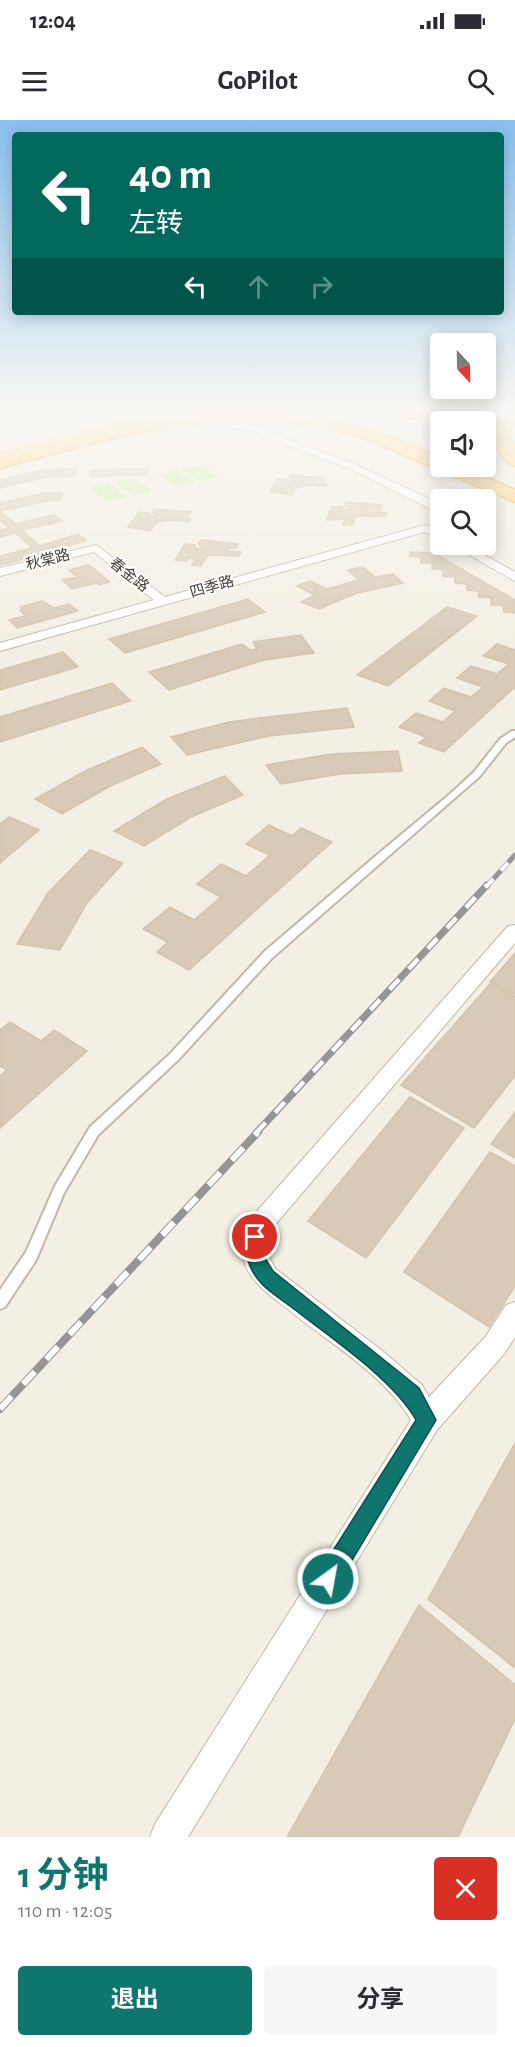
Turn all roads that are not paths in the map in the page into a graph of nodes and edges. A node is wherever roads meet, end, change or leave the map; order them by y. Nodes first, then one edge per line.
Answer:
1 (407, 492) edge
2 (430, 503) edge
3 (430, 531) edge
4 (96, 548) joint
5 (474, 555) edge
6 (0, 572) edge
7 (515, 577) edge
8 (163, 601) junction
9 (0, 647) edge
10 (515, 733) edge
11 (515, 931) edge
12 (0, 1302) edge
13 (515, 1314) edge
14 (427, 1420) junction
15 (168, 1837) edge

1 - 2 street
3 - 8 street, 四季路
4 - 6 street, 秋棠路
4 - 8 street, 春金路
5 - 7 street
8 - 9 street, 四季路
10 - 12 lane
11 - 14 street
13 - 14 street
14 - 15 street

